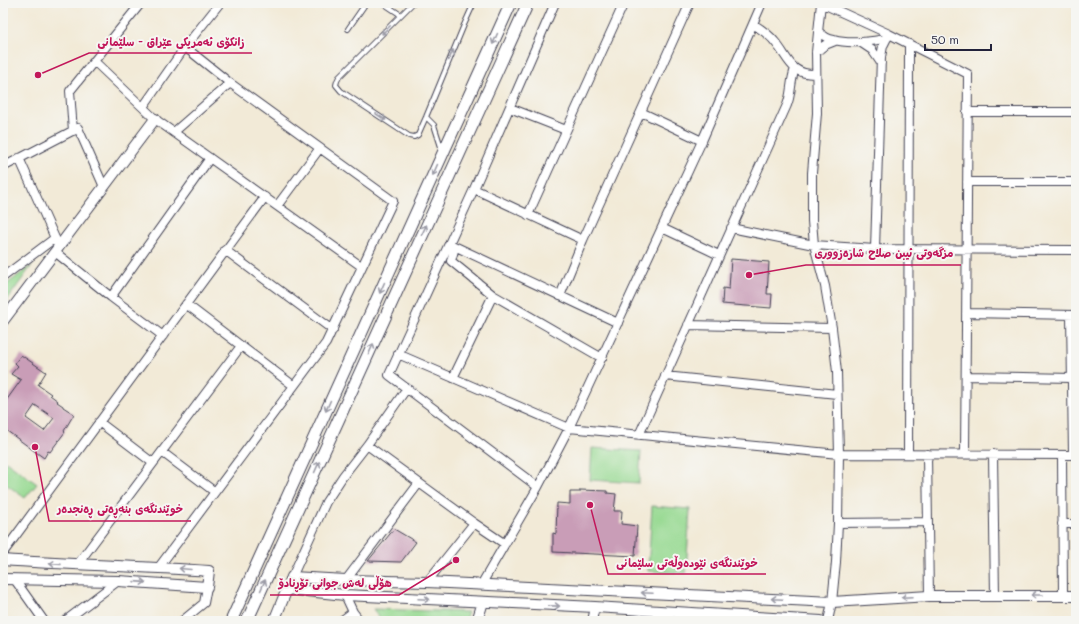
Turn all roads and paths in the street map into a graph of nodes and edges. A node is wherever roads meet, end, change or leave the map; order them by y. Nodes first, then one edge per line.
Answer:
1 (141, 3) edge
2 (220, 3) edge
3 (366, 3) edge
4 (383, 3) edge
5 (413, 3) edge
6 (474, 3) edge
7 (511, 3) edge
8 (528, 3) edge
9 (555, 3) edge
10 (624, 3) edge
11 (690, 3) edge
12 (762, 3) edge
13 (821, 3) edge
14 (401, 15) junction
15 (753, 24) junction
16 (348, 29) dead end
17 (818, 31) junction
18 (888, 36) junction
19 (835, 40) junction
20 (859, 41) junction
21 (909, 44) junction
22 (185, 47) junction
23 (816, 52) junction
24 (94, 61) junction
25 (881, 63) junction
26 (795, 69) junction
27 (816, 74) junction
28 (230, 83) junction
29 (143, 107) junction
30 (510, 108) junction
31 (641, 112) junction
32 (967, 112) junction
33 (1076, 112) edge
34 (426, 117) junction
35 (155, 119) junction
36 (566, 130) junction
37 (73, 131) junction
38 (174, 132) junction
39 (702, 141) junction
40 (320, 148) junction
41 (443, 153) junction
42 (19, 158) junction
43 (210, 158) junction
44 (3, 167) edge
45 (967, 182) junction
46 (1076, 182) edge
47 (104, 187) junction
48 (474, 190) junction
49 (265, 197) junction
50 (277, 206) junction
51 (528, 215) junction
52 (662, 228) junction
53 (731, 228) junction
54 (583, 240) junction
55 (451, 245) junction
56 (814, 245) junction
57 (56, 246) junction
58 (875, 249) junction
59 (909, 249) junction
60 (966, 249) junction
61 (225, 250) junction
62 (1076, 250) edge
63 (719, 255) junction
64 (361, 266) junction
65 (3, 276) edge
66 (492, 295) junction
67 (560, 296) junction
68 (111, 297) junction
69 (186, 304) junction
70 (966, 313) junction
71 (1074, 315) edge
72 (3, 322) edge
73 (618, 323) junction
74 (688, 325) junction
75 (832, 328) junction
76 (333, 330) junction
77 (163, 336) junction
78 (241, 346) junction
79 (398, 354) junction
80 (602, 358) junction
81 (665, 376) junction
82 (966, 376) junction
83 (453, 378) junction
84 (1072, 378) junction
85 (294, 386) junction
86 (407, 388) junction
87 (837, 394) junction
88 (99, 422) junction
89 (569, 428) junction
90 (638, 435) junction
91 (367, 445) junction
92 (162, 452) junction
93 (839, 454) junction
94 (908, 454) junction
95 (927, 454) junction
96 (965, 454) junction
97 (992, 454) junction
98 (1062, 455) junction
99 (1074, 455) edge
100 (153, 463) junction
101 (419, 483) junction
102 (538, 487) junction
103 (215, 492) junction
104 (928, 522) junction
105 (474, 523) junction
106 (838, 523) junction
107 (1062, 524) junction
108 (1076, 524) edge
109 (505, 544) junction
110 (3, 552) edge
111 (3, 560) edge
112 (77, 565) junction
113 (159, 567) junction
114 (292, 577) junction
115 (3, 579) edge
116 (15, 580) junction
117 (346, 580) junction
118 (118, 581) junction
119 (427, 582) junction
120 (481, 585) junction
121 (207, 586) junction
122 (534, 587) junction
123 (287, 589) junction
124 (1063, 595) junction
125 (345, 596) junction
126 (928, 596) junction
127 (995, 596) junction
128 (1076, 596) edge
129 (483, 602) junction
130 (832, 602) junction
131 (532, 605) junction
132 (595, 608) junction
133 (353, 612) junction
134 (656, 616) edge
135 (75, 618) edge
136 (44, 621) edge
137 (65, 621) edge
138 (182, 621) edge
139 (231, 621) edge
140 (247, 621) edge
141 (274, 621) edge
142 (341, 621) edge
143 (360, 621) edge
144 (477, 621) edge
145 (592, 621) edge
146 (821, 621) edge
147 (828, 621) edge

1 - 24 street
2 - 22 street
3 - 16 lane
4 - 14 lane
5 - 14 lane
34 -> 6 lane
7 -> 41 main road
140 -> 8 main road
9 - 30 street
10 - 36 street
11 - 31 street
12 - 15 street
13 - 17 street
13 - 18 street
14 -> 34 lane
15 - 26 street
15 - 39 street
17 - 19 street
17 - 23 street
18 - 20 street
18 - 21 street
18 - 25 street
19 - 20 street
19 - 23 street
20 - 25 street
21 - 32 street
21 - 59 street
22 - 28 street
22 - 29 street
23 - 27 street
24 - 29 street
24 - 37 street
25 - 58 street
26 - 27 street
26 - 53 street
27 - 56 street
28 - 38 street
28 - 40 street
29 - 35 street
30 - 36 street
30 - 48 street
31 - 39 street
31 - 54 street
32 - 33 street
32 - 45 street
34 - 41 lane
35 - 38 street
35 - 47 street
36 - 51 street
37 - 42 street
37 - 47 street
38 - 43 street
39 - 52 street
40 - 50 street
40 - 64 street
41 -> 139 main road
42 - 44 street
42 - 57 street
43 - 49 street
43 - 68 street
45 - 46 street
45 - 60 street
47 - 57 street
48 - 51 street
48 - 55 street
49 - 50 street
49 - 61 street
50 - 64 street
51 - 54 street
52 - 63 street
52 - 73 street
53 - 56 street
53 - 63 street
54 - 67 street
55 - 66 street
55 - 67 street
55 - 79 street
56 - 58 street
56 - 75 street
57 - 65 street
57 - 68 street
57 - 72 street
58 - 59 street
59 - 60 street
59 - 94 street
60 - 62 street
60 - 70 street
61 - 69 street
61 - 76 street
63 - 74 street
64 - 76 street
66 - 80 street
66 - 83 street
67 - 73 street
68 - 77 street
69 - 77 street
69 - 78 street
70 - 71 street
70 - 82 street
71 - 84 street
73 - 80 street
74 - 75 street
74 - 81 street
75 - 87 street
76 - 85 street
77 - 88 street
78 - 85 street
78 - 92 street
79 - 83 street
79 - 86 street
80 - 89 street
81 - 87 street
81 - 90 street
82 - 84 street
82 - 96 street
83 - 89 street
84 - 99 street
85 - 103 street
86 - 91 street
86 - 102 street
87 - 93 street
88 - 100 street
88 - 110 street
89 - 90 street
89 - 102 street
90 - 93 street
91 - 101 street
91 - 114 street
92 - 100 street
92 - 103 street
93 - 94 street
93 - 106 street
94 - 95 street
95 - 96 street
95 - 104 street
96 - 97 street
97 - 98 street
97 - 127 street
98 - 99 street
98 - 107 street
100 - 112 street
101 - 105 street
101 - 117 street
102 - 109 street
103 - 113 street
104 - 106 street
104 - 126 street
105 - 109 street
105 - 119 street
106 - 130 street
107 - 108 street
107 - 124 street
109 - 120 street
112 -> 111 street
112 - 113 street
121 -> 113 street
114 - 117 street
114 - 123 street
115 - 116 street
116 - 118 street
116 - 136 street
117 - 119 street
117 - 125 street
118 -> 121 street
118 - 135 street
119 - 120 street
120 - 122 street
121 - 138 street
130 -> 122 street
122 - 131 street
123 - 125 street
123 - 141 street
124 -> 127 street
124 - 128 street
125 -> 129 street
125 - 133 street
126 - 127 street
126 -> 130 street
129 - 131 street
129 - 144 street
130 - 147 street
131 -> 132 street
132 - 134 street
132 - 145 street
133 - 142 street
133 - 143 street
134 - 146 street
135 - 137 street

